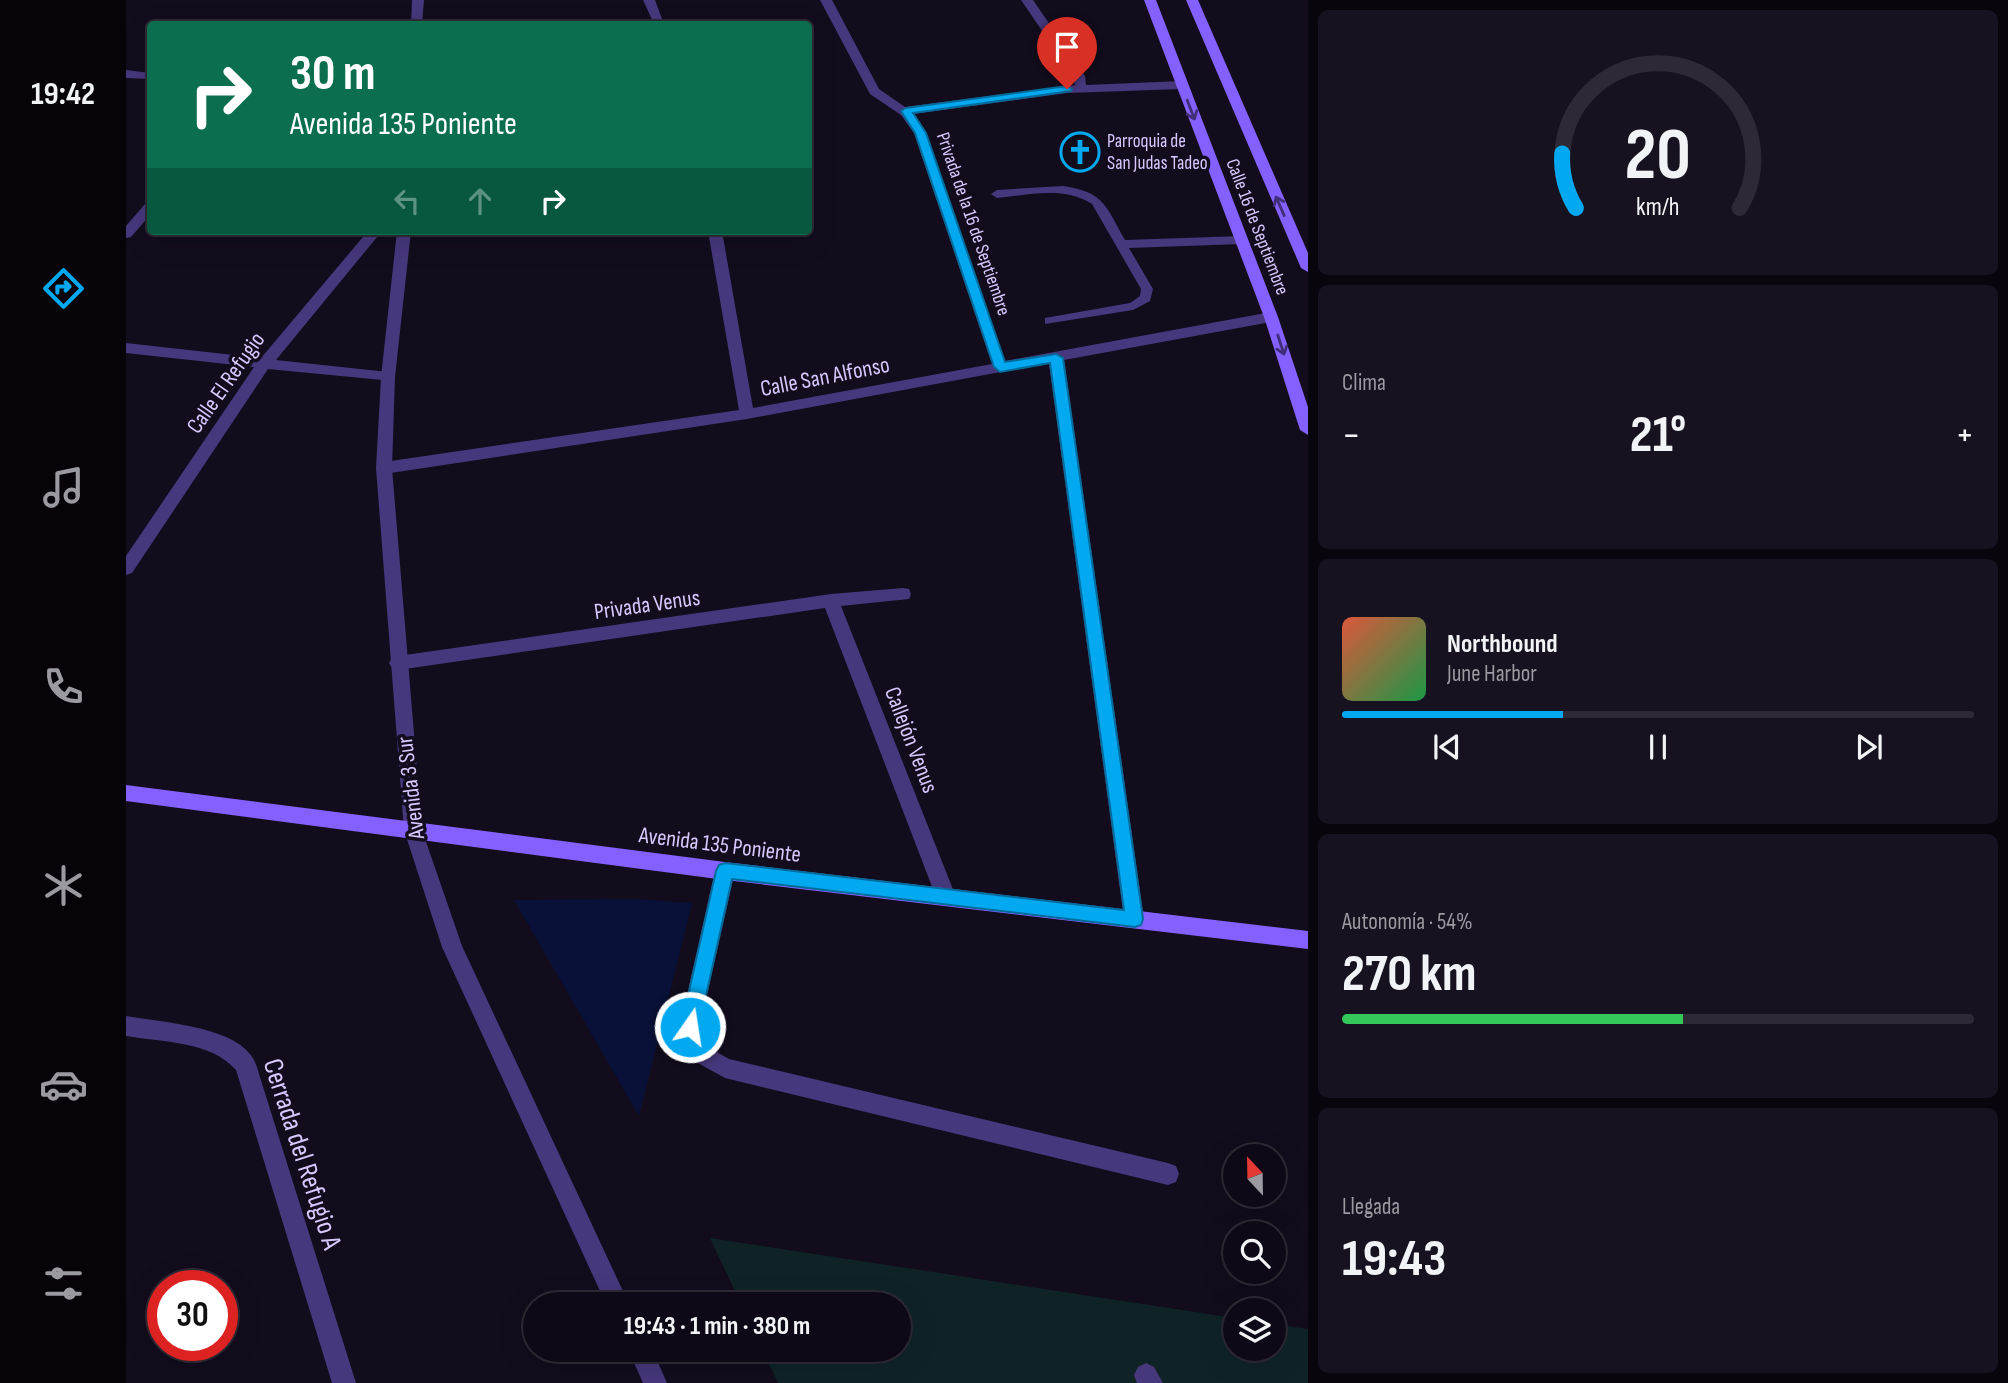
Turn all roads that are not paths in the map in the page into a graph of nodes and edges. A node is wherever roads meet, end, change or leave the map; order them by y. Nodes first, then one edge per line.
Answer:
1 (418, 0) edge
2 (649, 0) edge
3 (827, 0) edge
4 (1027, 0) edge
5 (1150, 0) edge
6 (1192, 0) edge
7 (417, 21) edge
8 (658, 21) edge
9 (126, 74) edge
10 (147, 76) edge
11 (1182, 85) junction
12 (1081, 88) junction
13 (906, 111) junction
14 (997, 194) dead end
15 (147, 210) edge
16 (126, 234) edge
17 (372, 235) edge
18 (404, 235) edge
19 (716, 235) edge
20 (1242, 240) junction
21 (1123, 244) junction
22 (1308, 268) edge
23 (1271, 317) junction
24 (1049, 321) dead end
25 (126, 348) edge
26 (1056, 358) junction
27 (264, 364) junction
28 (1000, 367) junction
29 (388, 377) junction
30 (747, 414) junction
31 (1308, 430) edge
32 (384, 468) junction
33 (126, 569) edge
34 (903, 594) dead end
35 (831, 601) junction
36 (398, 663) junction
37 (126, 793) edge
38 (413, 830) junction
39 (725, 871) junction
40 (946, 897) junction
41 (1135, 919) junction
42 (1308, 940) edge
43 (126, 1026) edge
44 (1168, 1174) dead end
45 (612, 1292) edge
46 (646, 1362) edge
47 (344, 1383) edge
48 (655, 1383) edge

1 - 7 street
2 - 8 street
3 - 13 street
4 - 12 street
5 - 11 main road, Calle 16 de Septiembre
22 -> 6 main road, Calle 16 de Septiembre
9 - 10 street
11 - 12 street
11 -> 20 main road, Calle 16 de Septiembre
12 - 13 street
13 - 28 street, Privada de la 16 de Septiembre
14 - 21 lane
15 - 16 street
17 - 27 street, Calle El Refugio
18 - 29 street, Avenida 3 Sur
19 - 30 street
20 - 21 lane
20 - 23 main road, Calle 16 de Septiembre
21 - 24 lane
23 - 26 street, Calle San Alfonso
23 -> 31 main road, Calle 16 de Septiembre
25 - 27 street
26 - 28 street, Calle San Alfonso
26 - 41 street
27 - 29 street
27 - 33 street, Calle El Refugio
28 - 30 street, Calle San Alfonso
29 - 32 street, Avenida 3 Sur
30 - 32 street, Calle San Alfonso
32 - 36 street, Avenida 3 Sur
34 - 35 street, Privada Venus
35 - 36 street, Privada Venus
35 - 40 street, Callejón Venus
36 - 38 street, Avenida 3 Sur
37 - 38 main road, Avenida 135 Poniente
38 - 39 main road, Avenida 135 Poniente
38 - 45 street, Avenida 3 Sur
39 - 40 main road, Avenida 135 Poniente
39 - 44 street
40 - 41 main road, Avenida 135 Poniente
41 - 42 main road, Avenida 135 Poniente
43 - 47 street, Cerrada del Refugio A
46 - 48 street

